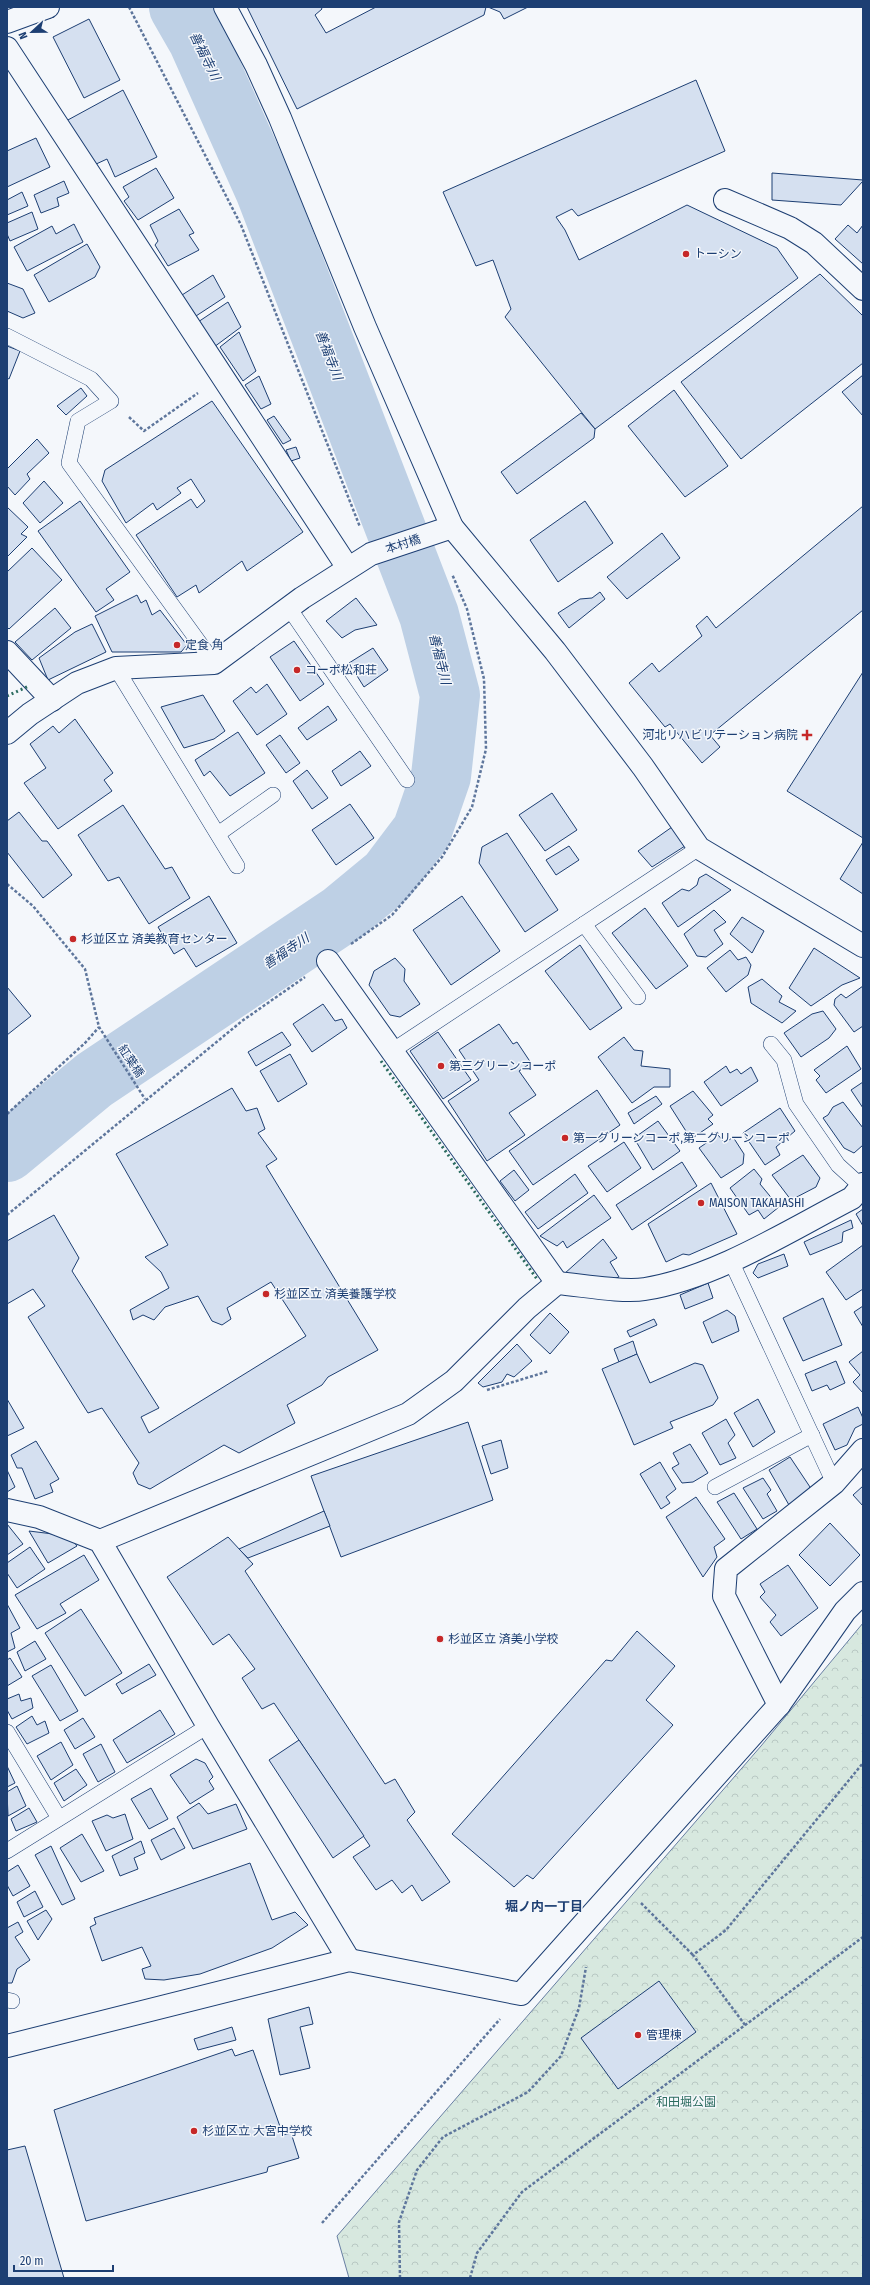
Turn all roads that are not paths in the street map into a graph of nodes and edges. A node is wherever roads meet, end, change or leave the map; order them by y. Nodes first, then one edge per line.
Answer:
1 (48, 7) edge
2 (225, 7) edge
3 (7, 22) edge
4 (7, 48) edge
5 (725, 200) dead end
6 (863, 289) edge
7 (7, 336) edge
8 (443, 530) junction
9 (348, 568) junction
10 (289, 608) junction
11 (7, 652) edge
12 (214, 663) junction
13 (116, 668) junction
14 (52, 700) junction
15 (7, 733) edge
16 (407, 780) dead end
17 (273, 795) dead end
18 (218, 834) junction
19 (699, 848) junction
20 (238, 866) dead end
21 (584, 924) junction
22 (863, 946) edge
23 (328, 961) road end
24 (638, 997) dead end
25 (771, 1044) dead end
26 (392, 1051) junction
27 (862, 1185) edge
28 (731, 1261) junction
29 (557, 1283) junction
30 (812, 1435) junction
31 (863, 1450) edge
32 (834, 1483) junction
33 (716, 1487) dead end
34 (7, 1510) edge
35 (100, 1541) junction
36 (863, 1593) edge
37 (779, 1705) junction
38 (208, 1726) junction
39 (7, 1732) edge
40 (59, 1818) junction
41 (7, 1851) edge
42 (349, 1960) junction
43 (7, 2046) edge

1 - 3 street
2 - 8 street
4 - 9 street
5 - 6 street
7 - 12 lane
8 - 9 street, 本村橋
8 - 19 street
9 - 10 street, 本村橋
10 - 12 street, 本村橋
10 - 16 lane
11 - 14 street
12 - 13 street
13 - 14 street
13 - 18 lane
14 - 15 street
17 - 18 lane
18 - 20 lane
19 - 21 lane
19 - 22 street
21 - 24 lane
21 - 26 lane
23 - 26 street
25 - 27 lane
26 - 29 street
27 - 28 street
28 - 29 street
28 - 30 lane
29 - 35 street
30 - 32 lane
30 - 33 lane
31 - 32 street
32 - 37 street
34 - 35 street
35 - 38 street
36 - 37 street
37 - 42 street
38 - 40 lane
38 - 42 street
39 - 40 lane
40 - 41 lane
42 - 43 street

